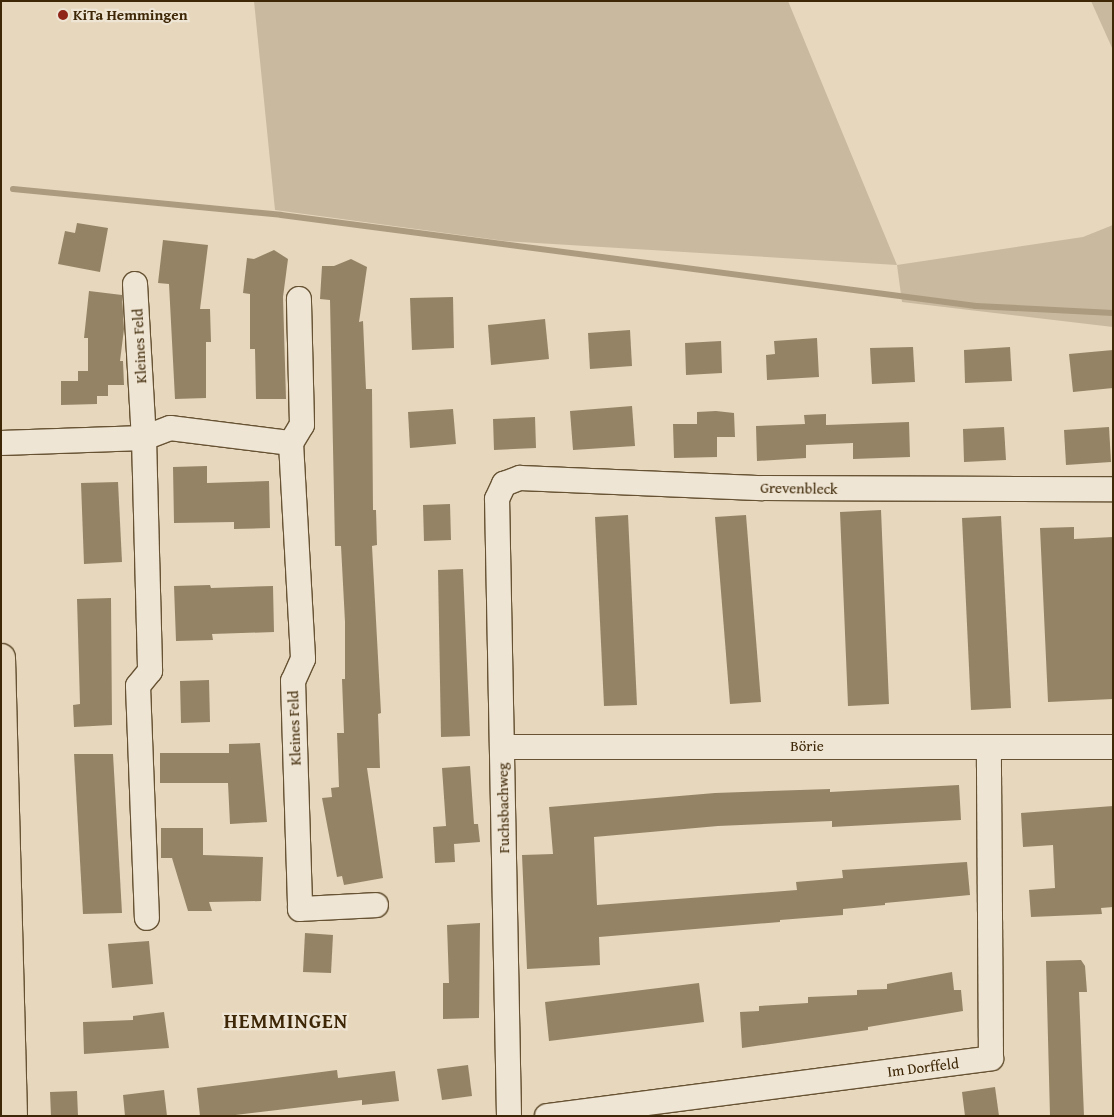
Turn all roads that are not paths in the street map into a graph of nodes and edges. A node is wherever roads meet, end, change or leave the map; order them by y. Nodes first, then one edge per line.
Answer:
1 (135, 284) dead end
2 (299, 299) dead end
3 (144, 438) junction
4 (1, 443) edge
5 (291, 443) junction
6 (1113, 489) edge
7 (497, 500) joint
8 (1, 658) edge
9 (502, 747) junction
10 (988, 747) junction
11 (1113, 747) edge
12 (376, 905) dead end
13 (147, 918) dead end
14 (14, 1116) edge
15 (509, 1116) edge
16 (547, 1116) edge

1 - 3 street, Kleines Feld
2 - 5 street, Kleines Feld
3 - 4 street
3 - 5 street
3 - 13 street, Kleines Feld
5 - 12 street, Kleines Feld
6 - 7 street, Grevenbleck
7 - 9 street, Fuchsbachweg
8 - 14 main road
9 - 10 street, Börie
9 - 15 street, Fuchsbachweg
10 - 11 street, Börie
10 - 16 street, Im Dorffeld

